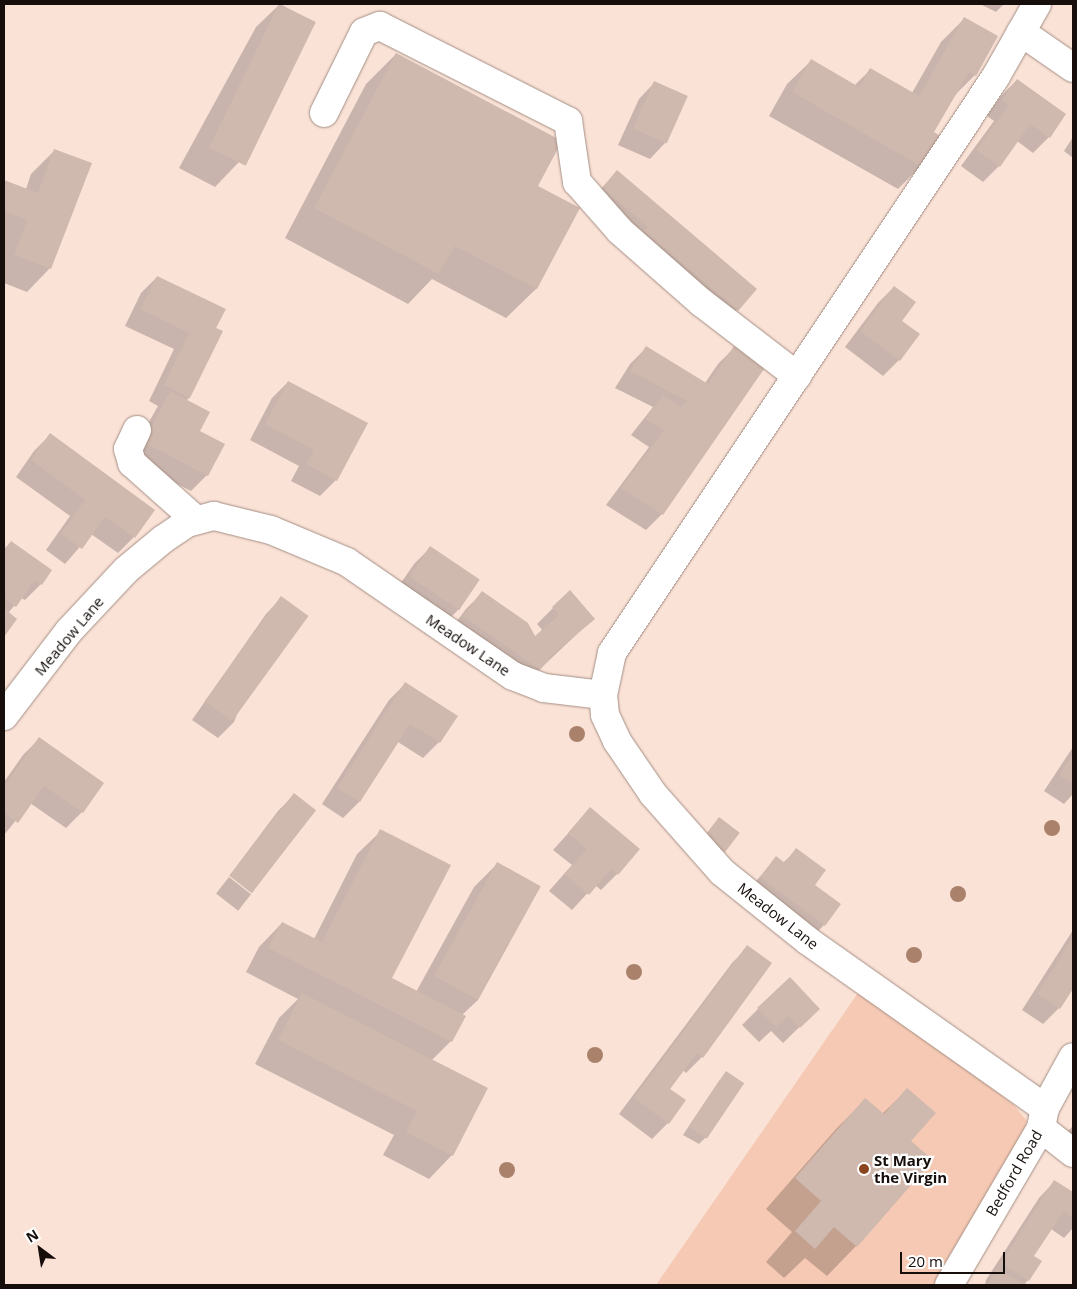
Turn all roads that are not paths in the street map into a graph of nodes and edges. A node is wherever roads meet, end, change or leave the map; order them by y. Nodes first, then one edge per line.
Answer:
1 (1038, 4) edge
2 (1022, 32) junction
3 (1073, 68) edge
4 (324, 113) dead end
5 (797, 376) junction
6 (137, 430) dead end
7 (196, 520) junction
8 (603, 696) junction
9 (4, 716) edge
10 (1073, 1058) edge
11 (1043, 1118) junction
12 (1073, 1153) edge
13 (949, 1285) edge

1 - 2 street
2 - 3 street
2 - 5 street
4 - 5 street
5 - 8 street
6 - 7 street
7 - 8 street, Meadow Lane
7 - 9 street, Meadow Lane
8 - 11 street, Meadow Lane
10 - 11 street, Bedford Road
11 - 12 street, Meadow Lane
11 - 13 street, Bedford Road

